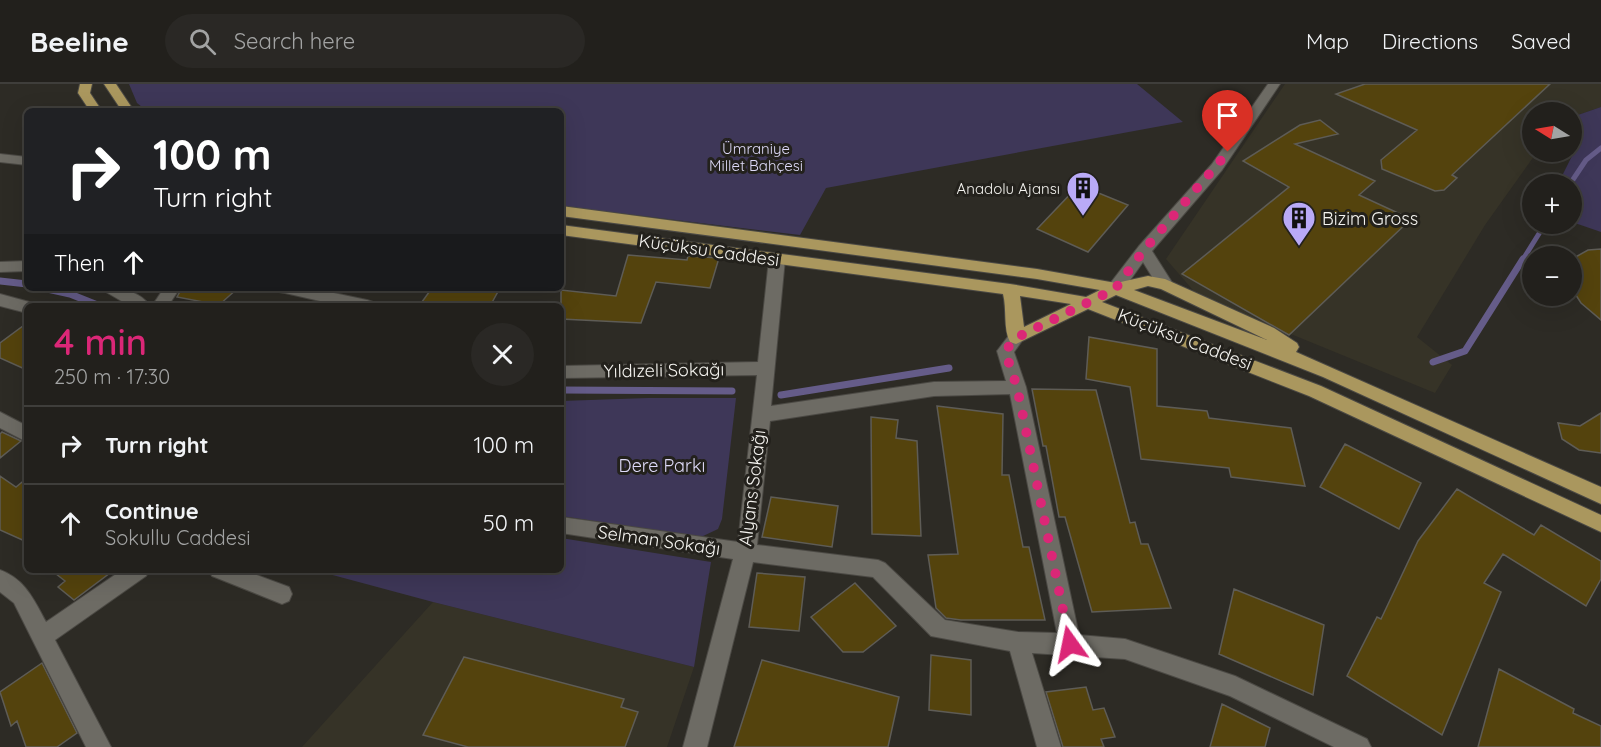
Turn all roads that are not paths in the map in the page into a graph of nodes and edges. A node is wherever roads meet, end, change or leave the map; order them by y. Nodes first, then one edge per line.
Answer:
1 (86, 84) edge
2 (110, 84) edge
3 (1274, 84) edge
4 (94, 108) edge
5 (126, 108) edge
6 (0, 158) edge
7 (24, 161) edge
8 (564, 211) edge
9 (564, 230) edge
10 (783, 242) junction
11 (1144, 250) junction
12 (777, 260) junction
13 (24, 266) edge
14 (0, 267) edge
15 (1165, 284) junction
16 (1115, 289) junction
17 (1010, 290) junction
18 (117, 291) edge
19 (314, 291) edge
20 (0, 300) edge
21 (1088, 302) junction
22 (137, 303) edge
23 (356, 303) edge
24 (24, 306) edge
25 (1109, 310) junction
26 (1016, 338) junction
27 (767, 368) junction
28 (564, 372) edge
29 (1329, 372) junction
30 (1017, 387) junction
31 (761, 415) junction
32 (0, 419) edge
33 (24, 433) edge
34 (1601, 496) edge
35 (1601, 524) edge
36 (564, 525) edge
37 (745, 553) junction
38 (135, 573) edge
39 (227, 573) edge
40 (0, 579) edge
41 (282, 594) dead end
42 (42, 637) junction
43 (1018, 642) junction
44 (1070, 644) junction
45 (99, 747) edge
46 (695, 747) edge
47 (1048, 747) edge
48 (1359, 747) edge

1 - 4 main road
2 - 5 main road
3 - 11 street
6 - 7 street
8 - 10 main road, Küçüksu Caddesi
9 - 12 main road, Küçüksu Caddesi
10 - 12 main road
10 - 16 main road, Küçüksu Caddesi
11 - 15 street
11 - 16 street
12 - 17 main road, Küçüksu Caddesi
12 - 27 street, Alyans Sokağı
13 - 14 street
15 - 16 main road
15 - 29 main road
16 - 21 main road
16 - 25 main road
16 - 29 main road, Küçüksu Caddesi
17 - 21 main road, Küçüksu Caddesi
17 - 26 main road
18 - 22 street
19 - 23 street
20 - 24 street
21 - 25 main road, Küçüksu Caddesi
21 - 26 main road
25 - 35 main road, Küçüksu Caddesi
26 - 30 street
27 - 28 street, Yıldızeli Sokağı
27 - 31 street, Alyans Sokağı
29 - 34 main road, Küçüksu Caddesi
30 - 31 street
30 - 44 street
31 - 37 street, Alyans Sokağı
32 - 33 street
36 - 37 street, Selman Sokağı
37 - 43 street, Selman Sokağı
37 - 46 street, Alyans Sokağı
38 - 42 street
39 - 41 street
40 - 42 street
42 - 45 street
43 - 44 street, Selman Sokağı
43 - 47 street
44 - 48 street, Selman Sokağı

